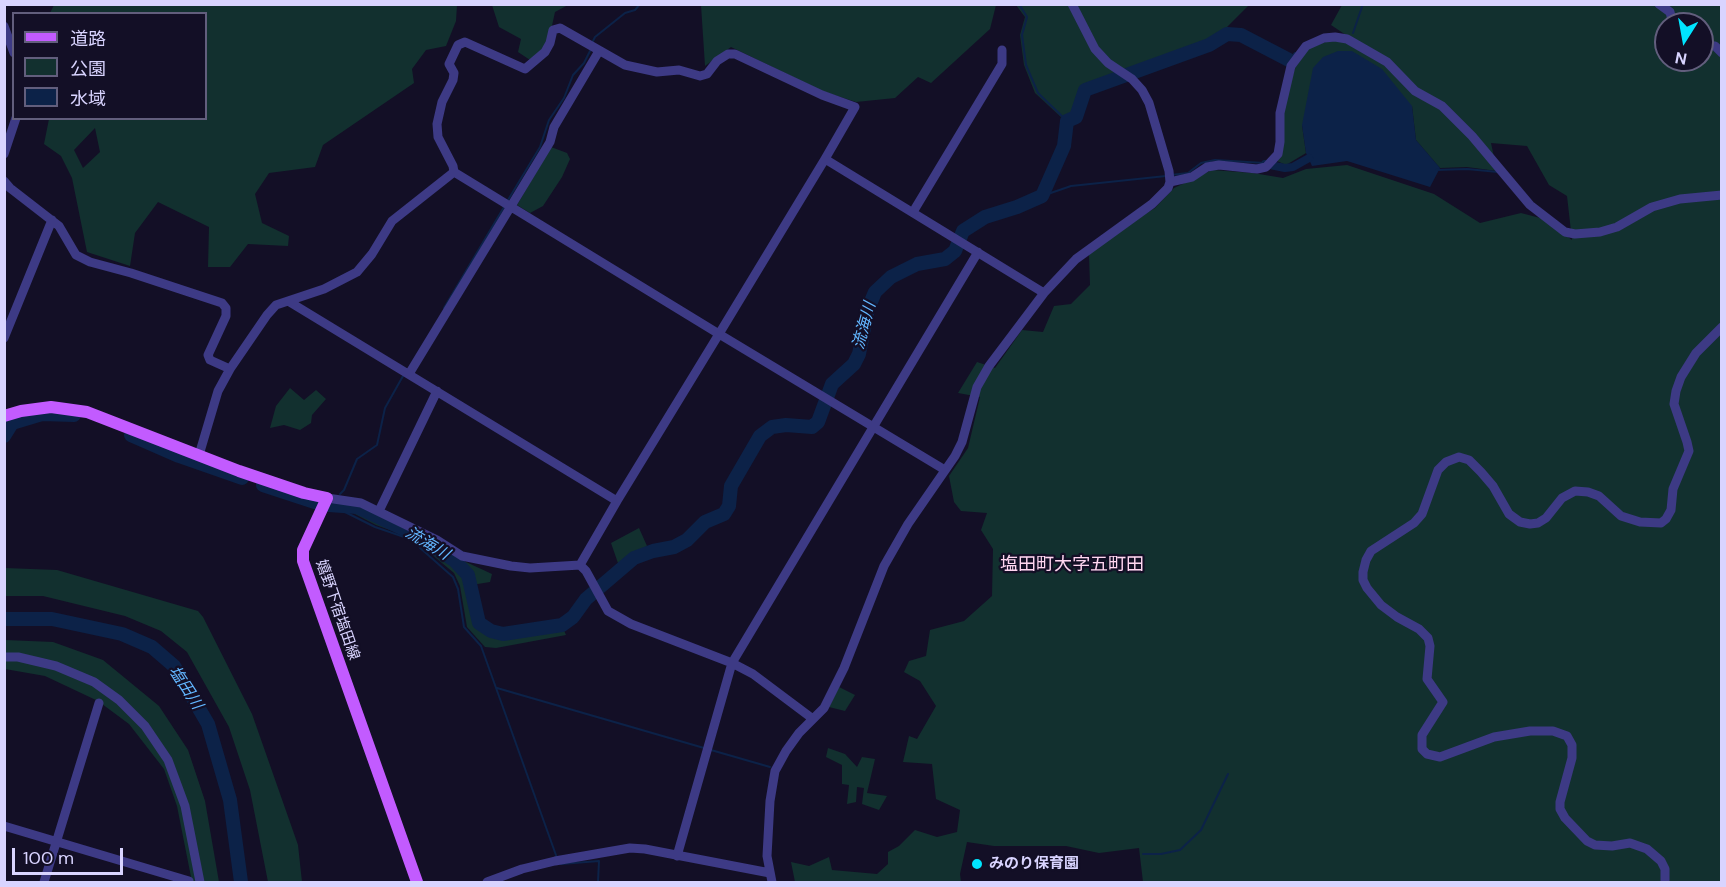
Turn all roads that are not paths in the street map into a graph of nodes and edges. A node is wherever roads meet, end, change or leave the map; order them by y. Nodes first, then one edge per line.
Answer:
1 (1072, 4) edge
2 (4, 26) edge
3 (12, 48) edge
4 (1002, 50) dead end
5 (599, 51) junction
6 (15, 120) edge
7 (4, 154) edge
8 (825, 159) junction
9 (454, 172) junction
10 (4, 181) edge
11 (1170, 182) junction
12 (1722, 195) edge
13 (511, 207) junction
14 (913, 212) junction
15 (52, 220) junction
16 (978, 252) junction
17 (1044, 293) junction
18 (288, 301) junction
19 (1722, 327) edge
20 (719, 334) junction
21 (4, 338) edge
22 (230, 369) junction
23 (409, 374) junction
24 (437, 391) junction
25 (4, 416) edge
26 (873, 427) junction
27 (199, 456) junction
28 (945, 470) junction
29 (327, 498) junction
30 (617, 501) junction
31 (379, 511) junction
32 (580, 565) junction
33 (4, 657) edge
34 (732, 663) junction
35 (99, 703) dead end
36 (813, 719) junction
37 (4, 826) edge
38 (57, 841) junction
39 (677, 856) junction
40 (771, 878) edge
41 (189, 881) dead end
42 (44, 882) edge
43 (200, 882) edge
44 (417, 882) edge
45 (487, 882) edge
46 (1665, 882) edge

1 - 11 street
2 - 3 street
4 - 14 street
5 - 8 street
5 - 9 street
5 - 13 street
6 - 7 street
8 - 14 street
8 - 20 street
9 - 13 street
9 - 18 street
10 - 15 street
11 - 12 street
11 - 17 street
13 - 20 street
13 - 23 street
14 - 16 street
15 - 21 street
15 - 22 street
16 - 17 street
16 - 26 street
17 - 28 street
18 - 22 street
18 - 23 street
19 - 46 street
20 - 26 street
20 - 30 street
22 - 27 street
23 - 24 street
24 - 30 street
24 - 31 street
25 - 27 main road
26 - 28 street
26 - 34 street
27 - 29 main road
28 - 36 street
29 - 31 street
29 - 44 main road, 嬉野下宿塩田線
30 - 32 street
31 - 32 street
32 - 34 street
33 - 43 street
34 - 36 street
34 - 39 street
35 - 38 street
36 - 40 street
37 - 38 street
38 - 41 street
38 - 42 street
39 - 40 street
39 - 45 street

